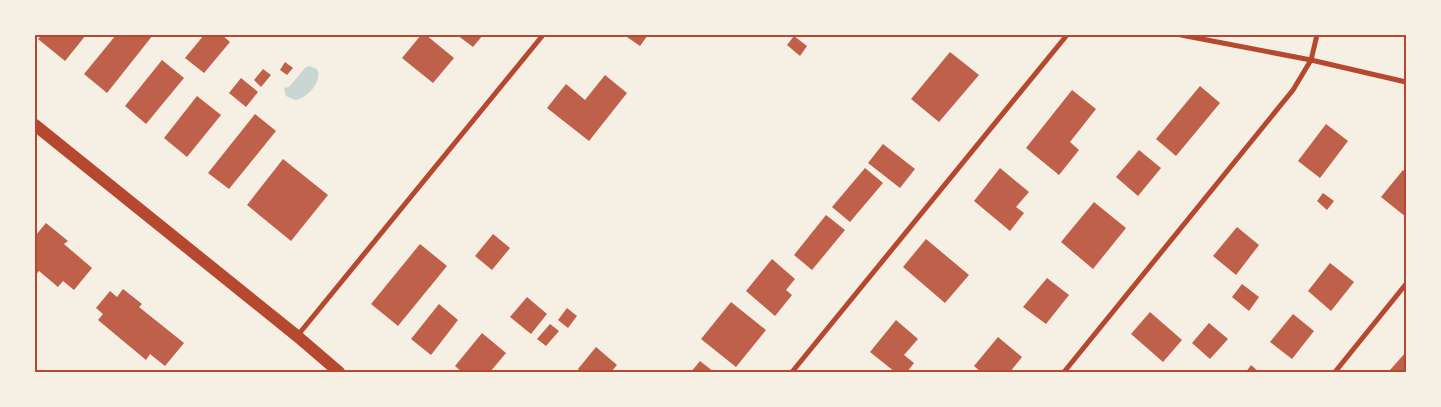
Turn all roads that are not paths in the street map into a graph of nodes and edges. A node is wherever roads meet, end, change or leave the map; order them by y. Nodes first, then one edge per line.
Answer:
1 (543, 35) edge
2 (1067, 35) edge
3 (1181, 35) edge
4 (1317, 35) edge
5 (1311, 60) junction
6 (1406, 82) edge
7 (35, 125) edge
8 (1406, 284) edge
9 (298, 336) junction
10 (339, 372) edge
11 (792, 372) edge
12 (1064, 372) edge
13 (1335, 372) edge

1 - 9 street
2 - 11 street
3 - 5 street
4 - 5 street
5 - 6 street
5 - 12 street
7 - 9 main road
8 - 13 street
9 - 10 main road

